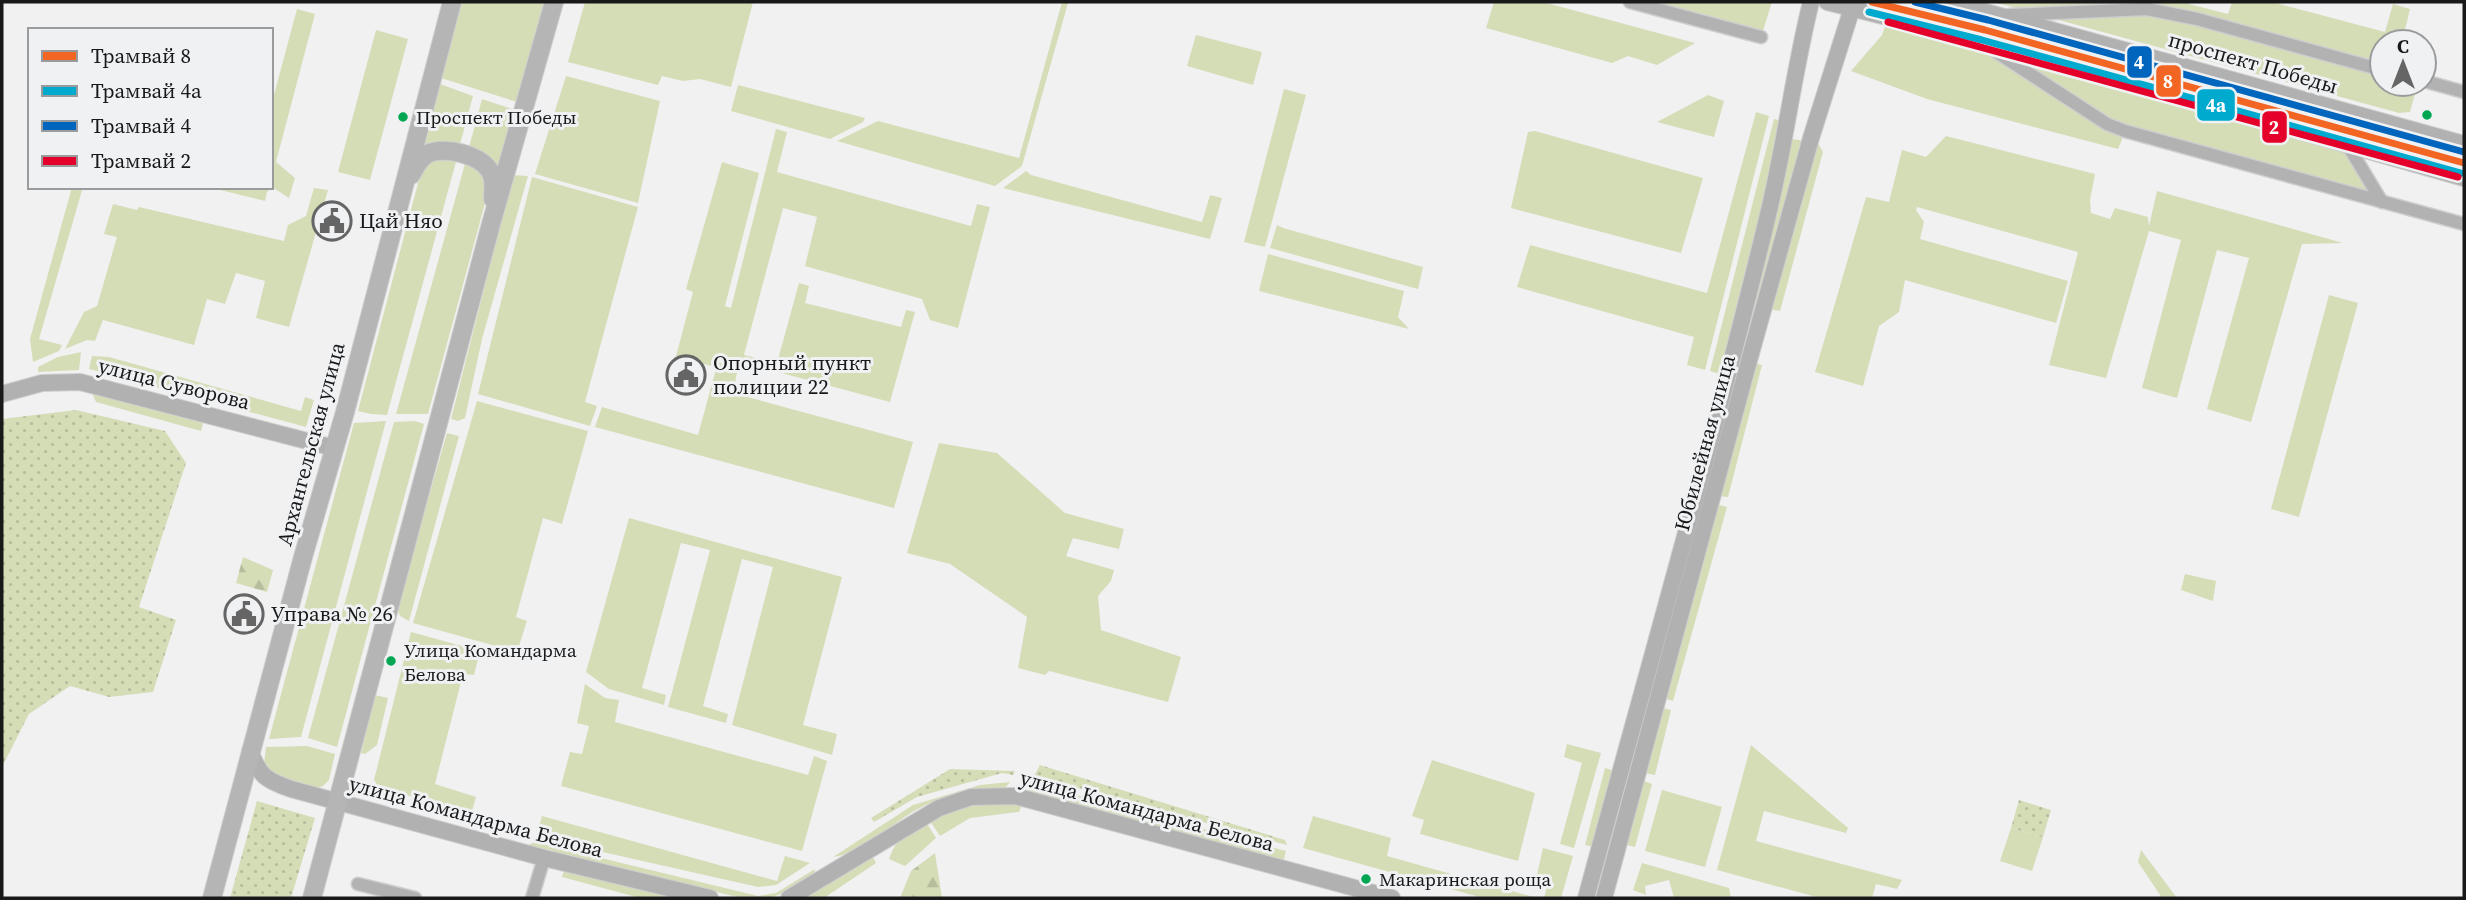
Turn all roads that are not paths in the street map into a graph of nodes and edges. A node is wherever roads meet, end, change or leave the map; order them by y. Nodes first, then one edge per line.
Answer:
1 (452, 2) edge
2 (554, 2) edge
3 (1630, 2) edge
4 (1811, 2) edge
5 (1827, 2) edge
6 (1950, 2) edge
7 (1853, 5) edge
8 (2002, 16) junction
9 (1762, 37) dead end
10 (1978, 40) junction
11 (2368, 66) edge
12 (2438, 85) edge
13 (2464, 92) edge
14 (1785, 131) junction
15 (1811, 138) junction
16 (2347, 144) junction
17 (2464, 144) edge
18 (2464, 178) edge
19 (401, 192) junction
20 (2382, 202) junction
21 (491, 224) junction
22 (2464, 224) edge
23 (1742, 355) junction
24 (2, 394) edge
25 (334, 448) junction
26 (1640, 698) junction
27 (1657, 702) junction
28 (250, 751) junction
29 (338, 802) junction
30 (544, 858) junction
31 (358, 884) dead end
32 (212, 898) edge
33 (312, 898) edge
34 (415, 898) edge
35 (533, 898) edge
36 (710, 898) edge
37 (789, 898) edge
38 (1392, 898) edge
39 (1586, 898) edge
40 (1604, 898) edge

1 - 19 main road, Архангельская улица
2 - 21 main road
3 - 9 street
4 - 14 main road, Юбилейная улица
5 - 7 main road
6 - 8 main road, проспект Победы
7 - 10 main road
7 - 15 main road, Юбилейная улица
8 - 11 street
8 - 17 main road, проспект Победы
10 - 16 main road
10 - 20 street
12 - 13 street
14 - 15 main road
14 - 23 main road, Юбилейная улица
15 - 23 main road, Юбилейная улица
16 - 18 main road
16 - 20 street
19 - 21 main road
19 - 25 main road, Архангельская улица
20 - 22 street
21 - 29 main road
23 - 26 main road, Юбилейная улица
23 - 27 main road, Юбилейная улица
24 - 25 main road, улица Суворова
25 - 28 main road, Архангельская улица
26 - 27 main road
26 - 39 main road, Юбилейная улица
27 - 40 main road, Юбилейная улица
28 - 29 main road, улица Командарма Белова
28 - 32 main road, Архангельская улица
29 - 30 main road, улица Командарма Белова
29 - 33 main road
30 - 35 street
30 - 36 main road, улица Командарма Белова
31 - 34 street
37 - 38 main road, улица Командарма Белова

